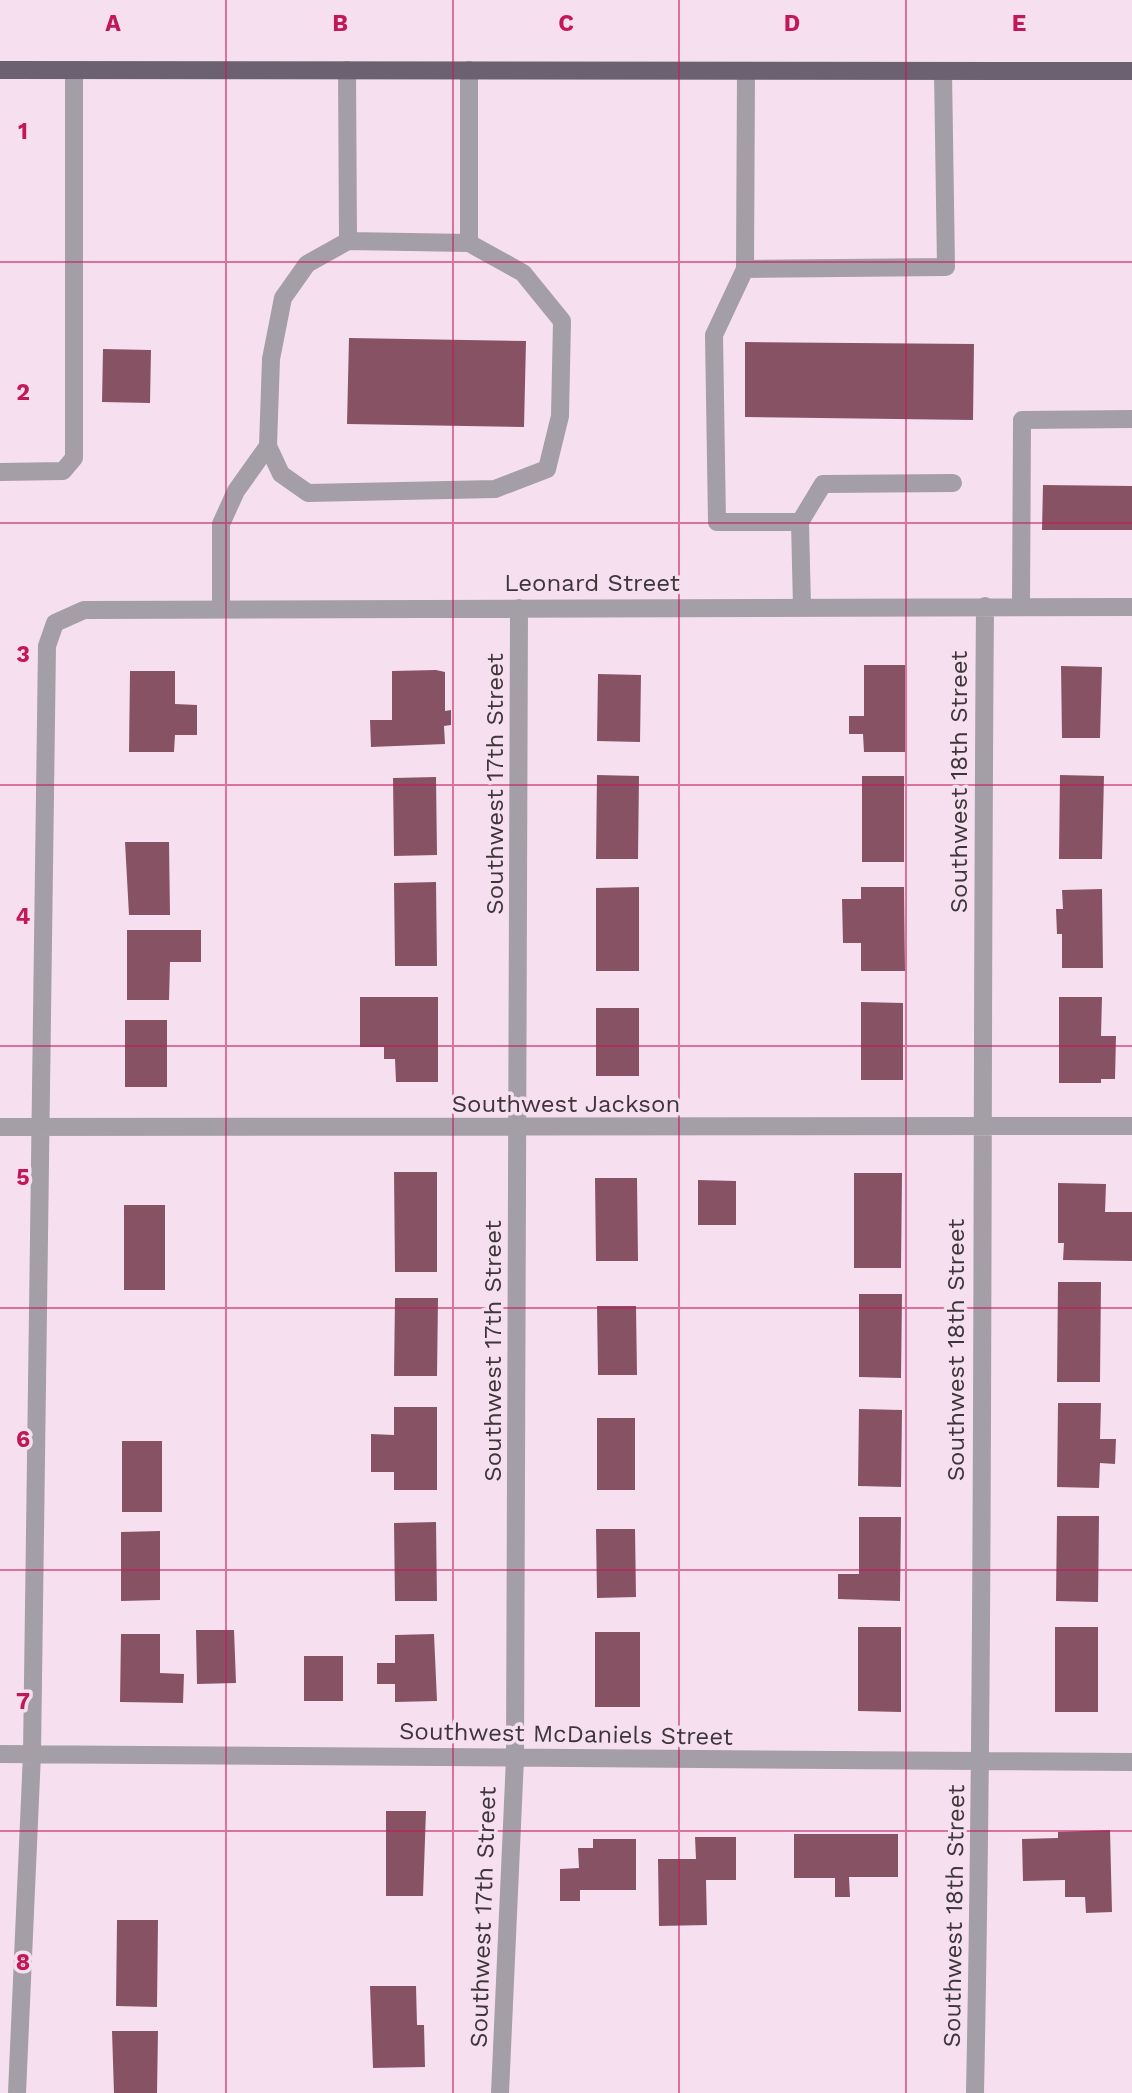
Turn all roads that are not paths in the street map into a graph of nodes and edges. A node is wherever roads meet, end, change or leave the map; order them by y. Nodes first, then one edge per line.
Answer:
1 (0, 70) edge
2 (74, 70) junction
3 (347, 71) junction
4 (470, 71) junction
5 (746, 71) junction
6 (943, 71) junction
7 (1129, 71) edge
8 (348, 241) junction
9 (469, 243) junction
10 (745, 269) junction
11 (1132, 419) edge
12 (268, 446) junction
13 (0, 472) edge
14 (953, 483) dead end
15 (800, 522) junction
16 (985, 606) junction
17 (1021, 606) junction
18 (802, 607) junction
19 (1132, 607) edge
20 (519, 608) junction
21 (222, 609) junction
22 (981, 1126) junction
23 (1132, 1126) edge
24 (0, 1127) edge
25 (42, 1127) junction
26 (520, 1129) junction
27 (0, 1754) edge
28 (32, 1754) junction
29 (514, 1758) junction
30 (1132, 1762) edge
31 (981, 1763) junction
32 (17, 2093) edge
33 (500, 2093) edge
34 (975, 2093) edge

1 - 2 main road
2 - 3 main road
2 - 13 street
3 - 4 main road
3 - 8 street
4 - 5 main road
4 - 9 street
5 - 6 main road
5 - 10 street
6 - 7 main road
6 - 10 street
8 - 9 street
8 - 12 street
9 - 12 street
10 - 15 street
11 - 17 street
12 - 21 street
14 - 15 street
15 - 18 street
16 - 17 street, Leonard Street
16 - 18 street, Leonard Street
16 - 22 street, Southwest 18th Street
17 - 19 street, Leonard Street
18 - 20 street, Leonard Street
20 - 21 street, Leonard Street
20 - 26 street, Southwest 17th Street
21 - 25 street, Leonard Street
22 - 23 street, Southwest Jackson
22 - 26 street, Southwest Jackson
22 - 31 street, Southwest 18th Street
24 - 25 street, Southwest Jackson
25 - 26 street, Southwest Jackson
25 - 28 street
26 - 29 street, Southwest 17th Street
27 - 28 street, Southwest McDaniels Street
28 - 29 street, Southwest McDaniels Street
28 - 32 street
29 - 31 street, Southwest McDaniels Street
29 - 33 street, Southwest 17th Street
30 - 31 street, Southwest McDaniels Street
31 - 34 street, Southwest 18th Street

